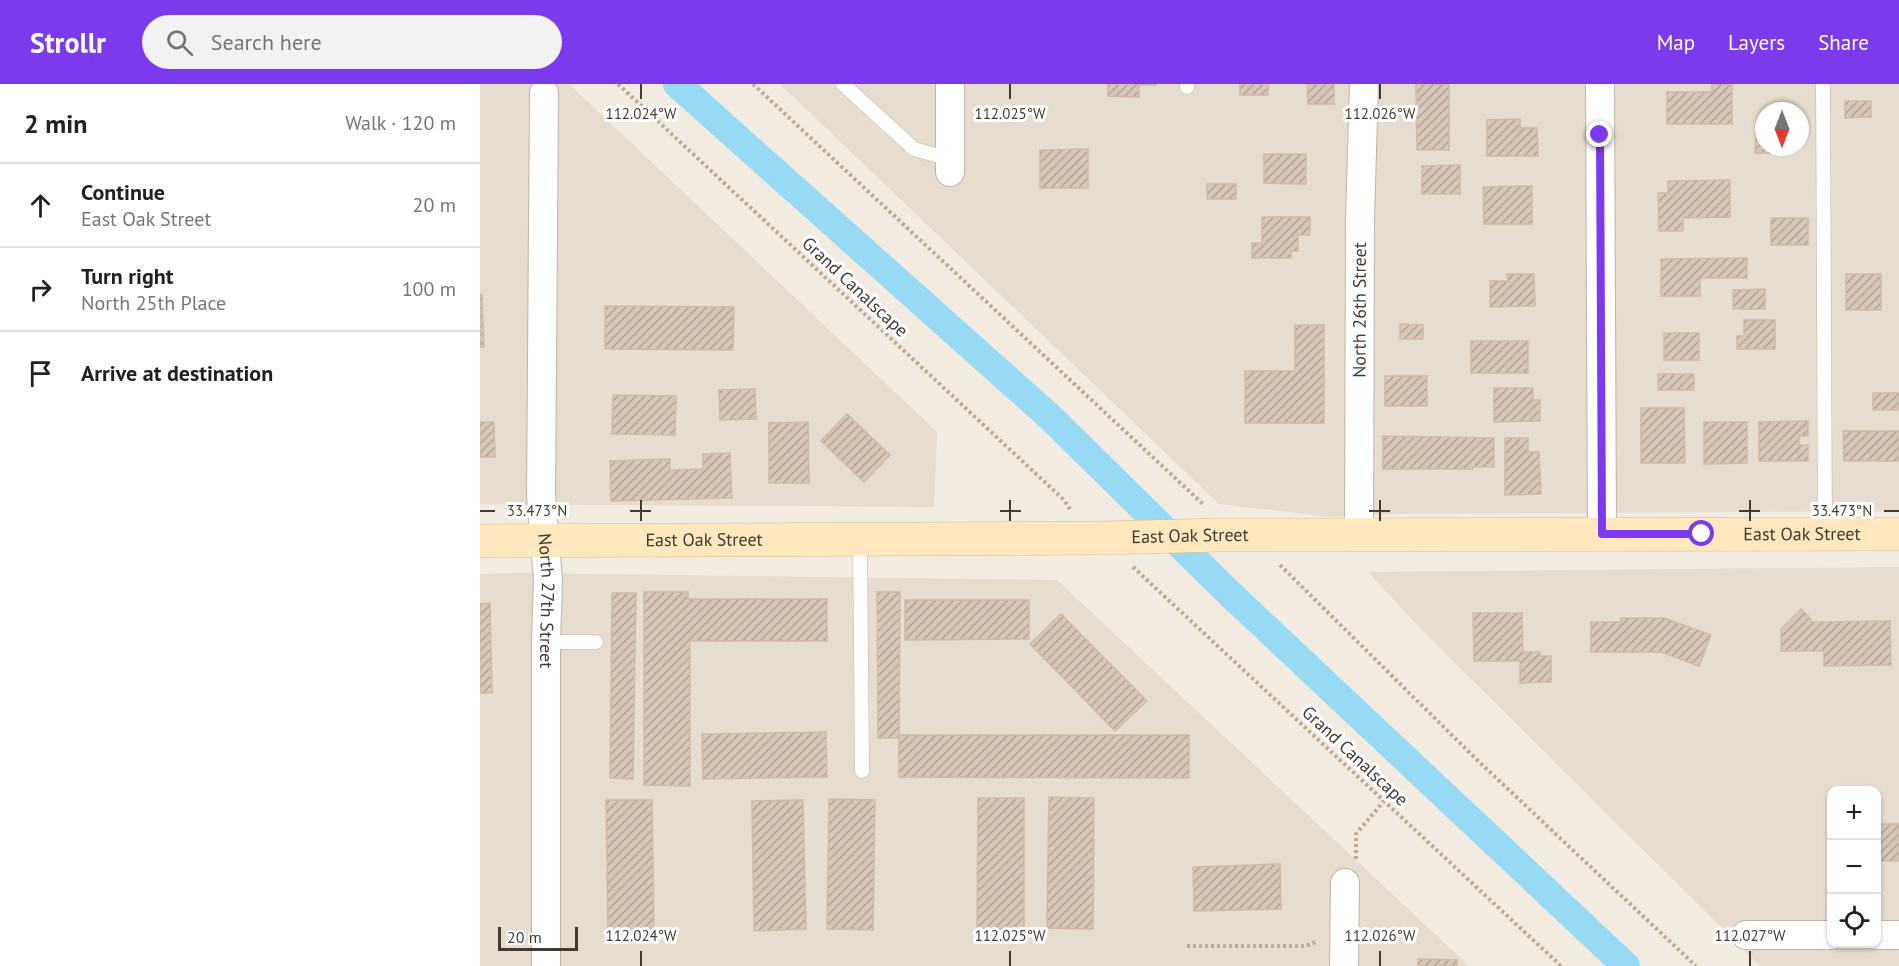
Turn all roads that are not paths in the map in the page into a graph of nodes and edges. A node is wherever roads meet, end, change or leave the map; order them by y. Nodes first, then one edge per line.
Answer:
1 (843, 84) edge
2 (950, 84) edge
3 (1364, 84) edge
4 (1600, 84) edge
5 (1823, 84) edge
6 (544, 93) dead end
7 (950, 166) joint
8 (1602, 534) junction
9 (1825, 534) junction
10 (1899, 534) edge
11 (1359, 535) junction
12 (860, 539) junction
13 (545, 540) junction
14 (480, 541) edge
15 (546, 642) junction
16 (596, 642) dead end
17 (862, 771) dead end
18 (1345, 884) dead end
19 (1746, 935) dead end
20 (1827, 935) edge
21 (1881, 935) edge
22 (1899, 935) edge
23 (546, 966) edge
24 (1344, 966) edge

1 - 7 lane
2 - 7 street
3 - 11 street, North 26th Street
4 - 8 street
5 - 9 lane
6 - 13 street, North 27th Street
8 - 9 street, East Oak Street
8 - 11 street, East Oak Street
9 - 10 street, East Oak Street
11 - 12 street, East Oak Street
12 - 13 street, East Oak Street
12 - 17 lane
13 - 14 street, East Oak Street
13 - 15 street, North 27th Street
15 - 16 lane
15 - 23 street, North 27th Street
18 - 24 street
19 - 20 street
21 - 22 street

